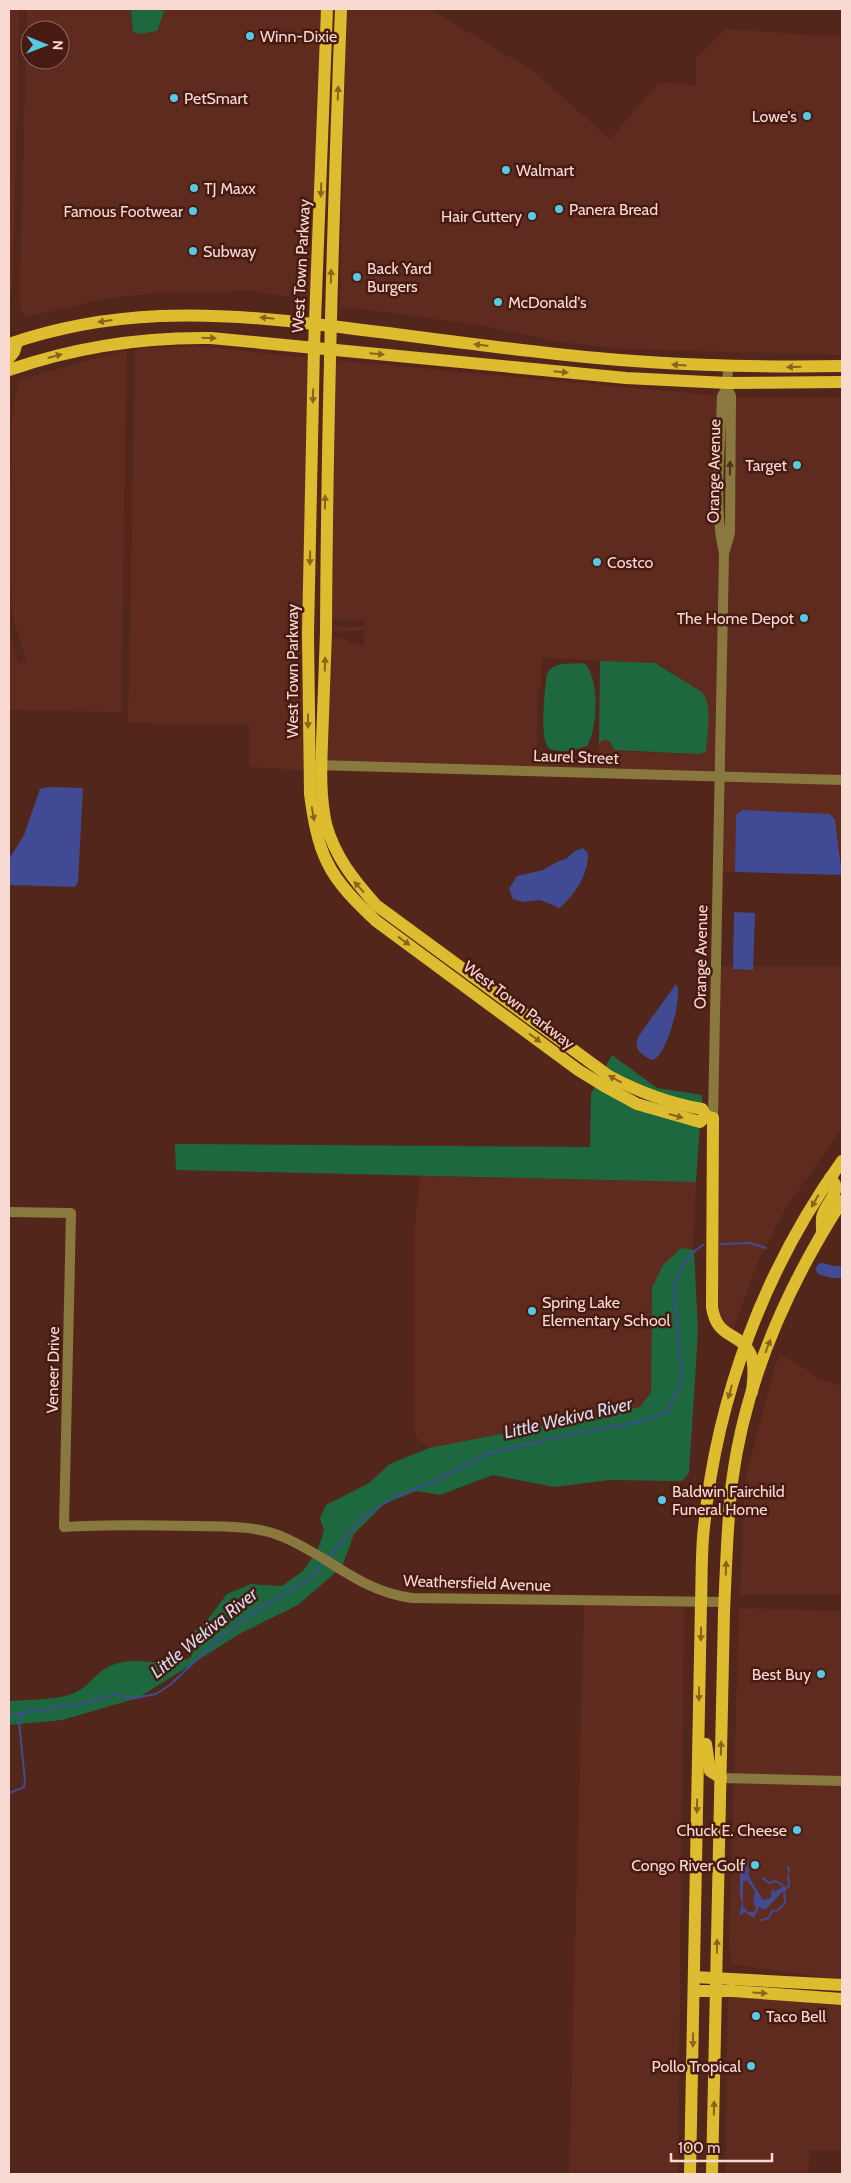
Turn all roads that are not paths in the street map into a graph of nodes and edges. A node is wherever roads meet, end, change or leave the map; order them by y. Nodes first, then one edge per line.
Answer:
1 (327, 9) edge
2 (341, 9) edge
3 (315, 324) junction
4 (329, 325) junction
5 (13, 343) edge
6 (314, 347) junction
7 (328, 348) junction
8 (530, 351) junction
9 (561, 355) junction
10 (9, 358) edge
11 (495, 364) junction
12 (842, 366) edge
13 (728, 367) junction
14 (524, 368) junction
15 (9, 370) edge
16 (842, 382) edge
17 (727, 386) junction
18 (315, 765) junction
19 (721, 776) junction
20 (842, 780) edge
21 (710, 1117) junction
22 (842, 1161) edge
23 (830, 1178) junction
24 (842, 1201) edge
25 (9, 1212) edge
26 (822, 1233) junction
27 (744, 1346) junction
28 (752, 1392) junction
29 (64, 1527) joint
30 (725, 1602) junction
31 (701, 1603) junction
32 (699, 1724) junction
33 (721, 1778) junction
34 (842, 1781) edge
35 (694, 1977) junction
36 (717, 1978) junction
37 (842, 1986) edge
38 (694, 1991) junction
39 (716, 1991) junction
40 (842, 1999) edge
41 (690, 2174) edge
42 (712, 2174) edge

1 -> 3 main road, West Town Parkway
4 -> 2 main road, West Town Parkway
3 - 4 main road
3 -> 5 main road
3 - 6 main road, West Town Parkway
4 - 7 main road, West Town Parkway
8 -> 4 main road
5 - 10 main road
6 - 7 main road
15 -> 6 main road
6 -> 18 main road, West Town Parkway
7 -> 11 main road
18 -> 7 main road, West Town Parkway
8 - 9 main road
8 - 11 main road
13 -> 9 main road
9 - 14 main road
11 - 14 main road
12 -> 13 main road
13 - 17 street, Orange Avenue
14 -> 17 main road
16 - 17 main road
17 - 19 street, Orange Avenue
18 - 19 street, Laurel Street
18 - 21 main road, West Town Parkway
19 - 20 street, Laurel Street
19 - 21 street, Orange Avenue
21 - 27 main road, Orange Avenue
22 - 23 main road
23 - 26 main road
23 -> 27 main road
24 - 26 main road
25 - 29 street, Veneer Drive
28 -> 26 main road
27 - 28 main road
27 -> 31 main road
30 -> 28 main road
29 - 31 street, Weathersfield Avenue
30 - 31 street, Weathersfield Avenue
33 -> 30 main road
31 -> 32 main road
32 - 33 main road
32 -> 35 main road
33 - 34 street
36 -> 33 main road
35 - 36 main road
35 - 38 main road
36 - 37 main road
36 - 39 main road
38 - 39 main road
38 -> 41 main road
39 -> 40 main road
42 -> 39 main road

